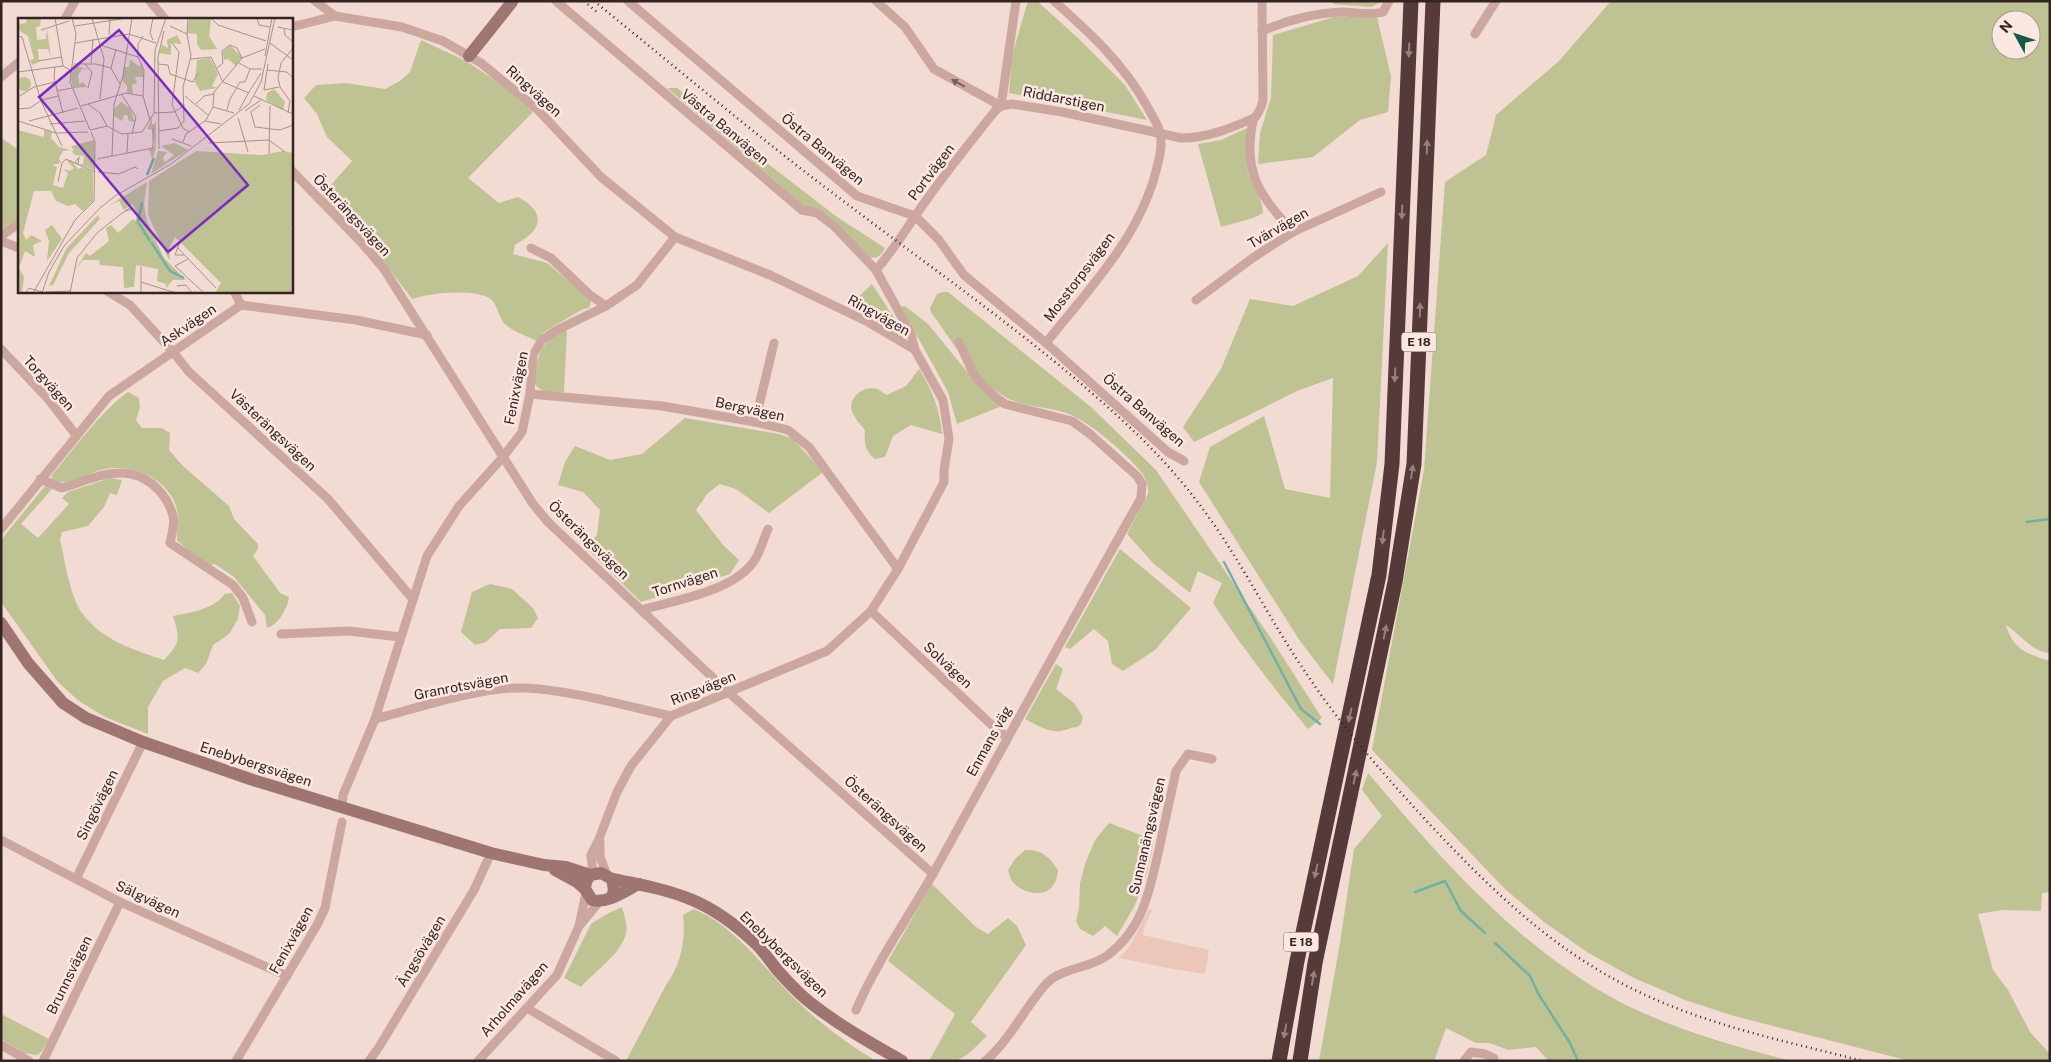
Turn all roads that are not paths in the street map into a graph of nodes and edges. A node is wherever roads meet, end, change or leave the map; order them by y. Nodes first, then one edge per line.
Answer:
1 (75, 1) edge
2 (150, 1) edge
3 (314, 1) edge
4 (556, 1) edge
5 (628, 1) edge
6 (876, 1) edge
7 (1016, 1) edge
8 (1054, 1) edge
9 (1262, 1) edge
10 (1388, 1) edge
11 (1411, 1) edge
12 (1433, 1) edge
13 (1496, 1) edge
14 (512, 2) edge
15 (335, 16) junction
16 (66, 18) edge
17 (164, 18) edge
18 (292, 27) edge
19 (1262, 31) junction
20 (1475, 34) dead end
21 (469, 56) junction
22 (18, 63) edge
23 (1, 77) edge
24 (1001, 106) junction
25 (1254, 118) junction
26 (1160, 132) junction
27 (292, 171) edge
28 (1381, 192) dead end
29 (915, 216) junction
30 (18, 224) edge
31 (1293, 232) junction
32 (1, 236) edge
33 (674, 237) junction
34 (1, 241) edge
35 (18, 248) edge
36 (531, 248) dead end
37 (876, 270) junction
38 (108, 292) edge
39 (234, 292) edge
40 (1196, 300) dead end
41 (241, 305) junction
42 (606, 306) junction
43 (427, 335) junction
44 (959, 342) dead end
45 (774, 343) dead end
46 (1046, 343) junction
47 (1, 349) edge
48 (915, 350) junction
49 (173, 352) junction
50 (530, 394) junction
51 (755, 422) junction
52 (76, 435) junction
53 (503, 457) junction
54 (1184, 461) dead end
55 (40, 479) junction
56 (1, 529) edge
57 (768, 529) dead end
58 (898, 569) junction
59 (412, 598) junction
60 (641, 610) junction
61 (871, 612) junction
62 (1, 622) edge
63 (252, 622) dead end
64 (281, 634) dead end
65 (400, 637) junction
66 (729, 693) junction
67 (671, 716) junction
68 (375, 719) junction
69 (1007, 737) junction
70 (143, 742) junction
71 (1212, 759) dead end
72 (342, 806) junction
73 (342, 822) dead end
74 (600, 839) junction
75 (1, 840) edge
76 (491, 853) junction
77 (544, 865) junction
78 (591, 874) junction
79 (933, 874) junction
80 (610, 877) junction
81 (76, 879) junction
82 (639, 884) junction
83 (585, 891) junction
84 (612, 897) junction
85 (120, 902) junction
86 (599, 902) junction
87 (579, 926) junction
88 (287, 976) junction
89 (527, 1008) junction
90 (856, 1010) dead end
91 (1, 1045) edge
92 (986, 1060) edge
93 (29, 1061) edge
94 (43, 1061) edge
95 (236, 1061) edge
96 (369, 1061) edge
97 (478, 1061) edge
98 (616, 1061) edge
99 (902, 1061) edge
100 (1279, 1061) edge
101 (1300, 1061) edge
102 (1464, 1061) edge
103 (1494, 1061) edge

1 - 16 street
2 - 17 street
3 - 15 street
4 - 37 street, Västra Banvägen
5 - 29 street, Östra Banvägen
24 -> 6 street, Riddarstigen
7 - 24 street
8 - 26 street, Mosstorpsvägen
9 - 19 street
10 - 19 street
11 -> 100 highway, E 18
101 -> 12 highway, E 18
13 - 20 street
14 - 21 main road
15 - 18 street, Ringvägen
15 - 21 street, Ringvägen
19 - 25 street
21 - 33 street, Ringvägen
22 - 23 street
24 - 26 street, Riddarstigen
24 - 29 street, Portvägen
25 - 26 street, Riddarstigen
25 - 31 street
26 - 46 street, Mosstorpsvägen
27 - 43 street, Österängsvägen
28 - 31 street, Tvärvägen
29 - 37 street, Portvägen
29 - 46 street, Östra Banvägen
30 - 32 street
31 - 40 street, Tvärvägen
33 - 42 street, Fenixvägen
33 - 48 street, Ringvägen
34 - 35 street
36 - 42 street
37 - 48 street
38 - 49 street, Västerängsvägen
39 - 41 street
41 - 43 street
41 - 49 street, Askvägen
42 - 50 street, Fenixvägen
43 - 53 street, Österängsvägen
44 - 69 street, Enmans väg
45 - 51 street
46 - 54 street, Östra Banvägen
47 - 52 street, Torgvägen
48 - 58 street, Ringvägen
49 - 52 street, Askvägen
49 - 59 street, Västerängsvägen
50 - 51 street, Bergvägen
50 - 53 street, Fenixvägen
51 - 58 street, Bergvägen
52 - 55 street, Askvägen
53 - 59 street, Fenixvägen
53 - 60 street, Österängsvägen
55 - 56 street, Askvägen
55 - 63 street
57 - 60 street, Tornvägen
58 - 61 street, Ringvägen
59 - 65 street, Fenixvägen
60 - 66 street, Österängsvägen
61 - 66 street, Ringvägen
61 - 69 street, Solvägen
62 - 70 main road, Enebybergsvägen
64 - 65 street
65 - 68 street, Fenixvägen
66 - 67 street, Ringvägen
66 - 79 street, Österängsvägen
67 - 68 street, Granrotsvägen
67 - 74 street, Ringvägen
68 - 72 street, Fenixvägen
69 - 79 street, Enmans väg
70 - 72 main road, Enebybergsvägen
70 - 81 street, Singövägen
71 - 92 street, Sunnanängsvägen
72 - 76 main road, Enebybergsvägen
73 - 88 street, Fenixvägen
74 - 78 street, Ringvägen
74 - 80 street, Ringvägen
75 - 81 street, Sälgvägen
76 - 77 main road, Enebybergsvägen
76 - 96 street, Ängsövägen
77 - 78 main road, Enebybergsvägen
77 - 83 main road, Enebybergsvägen
78 - 80 main road
78 - 83 main road
79 - 90 street, Enmans väg
80 - 82 main road, Enebybergsvägen
80 - 84 main road
81 - 85 street, Sälgvägen
82 - 84 main road
82 - 99 main road, Enebybergsvägen
83 - 86 main road
83 - 87 street, Arholmavägen
84 - 86 main road
85 - 88 street, Sälgvägen
85 - 94 street, Brunnsvägen
86 - 87 street, Arholmavägen
87 - 89 street, Arholmavägen
88 - 95 street, Fenixvägen
89 - 97 street, Arholmavägen
89 - 98 street
91 - 93 street
102 - 103 street

